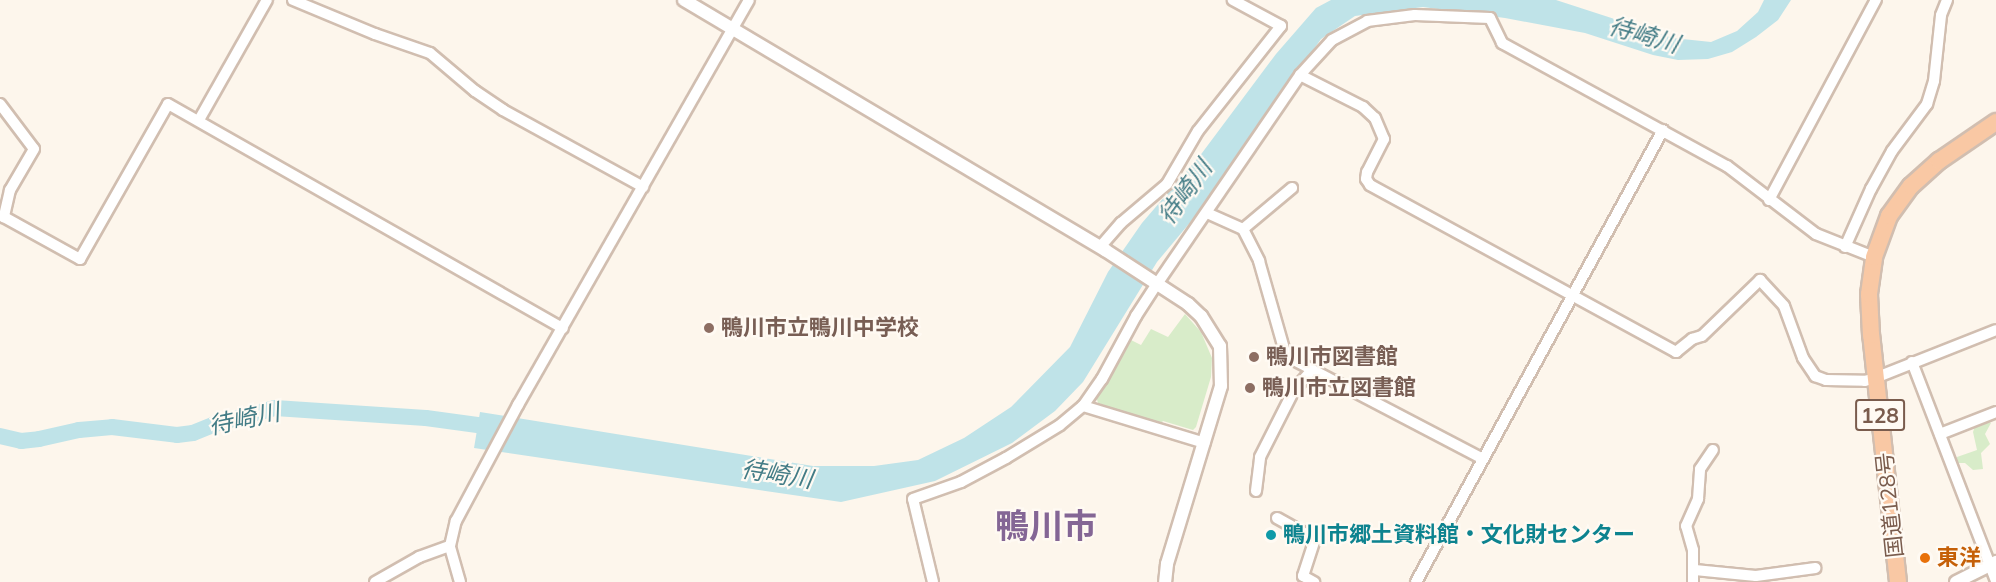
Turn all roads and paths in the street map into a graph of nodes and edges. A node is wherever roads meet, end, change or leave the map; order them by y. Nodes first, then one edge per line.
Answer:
1 (267, 0) edge
2 (293, 0) edge
3 (684, 0) edge
4 (749, 0) edge
5 (1233, 0) edge
6 (1876, 0) edge
7 (1947, 0) edge
8 (734, 27) junction
9 (1300, 75) junction
10 (0, 104) edge
11 (199, 120) junction
12 (1996, 122) edge
13 (1663, 130) junction
14 (643, 187) junction
15 (1292, 188) dead end
16 (1769, 200) junction
17 (1207, 213) junction
18 (1243, 229) junction
19 (1845, 247) junction
20 (1102, 248) junction
21 (1874, 257) junction
22 (1155, 283) junction
23 (1573, 294) junction
24 (563, 328) junction
25 (1996, 330) edge
26 (1912, 362) junction
27 (1312, 370) junction
28 (1875, 378) junction
29 (1083, 406) junction
30 (1996, 412) edge
31 (1940, 434) junction
32 (1205, 443) junction
33 (1713, 450) dead end
34 (1483, 459) junction
35 (1256, 491) dead end
36 (1277, 518) dead end
37 (450, 546) junction
38 (1993, 563) edge
39 (1815, 568) dead end
40 (1695, 570) junction
41 (1996, 581) edge
42 (375, 582) edge
43 (460, 582) edge
44 (933, 582) edge
45 (1165, 582) edge
46 (1314, 582) edge
47 (1416, 582) edge
48 (1693, 582) edge
49 (1898, 582) edge
50 (1956, 582) edge

1 - 11 street
2 - 14 street
3 - 8 street
4 - 8 street
5 - 20 street
6 - 16 street
7 - 19 street
8 - 14 street
8 - 20 street
9 - 13 street
9 - 17 street
9 - 23 street
10 - 11 street
11 - 24 street
12 - 21 highway, 国道128号 / 128
13 - 16 street
13 - 23 street
14 - 24 street
15 - 18 street
16 - 19 street
17 - 18 street
17 - 22 street
18 - 27 street
19 - 21 street
20 - 22 street
21 - 28 highway, 国道128号 / 128
22 - 29 street
22 - 32 street
23 - 28 street
23 - 34 street
24 - 37 street
25 - 26 street
26 - 28 street
26 - 31 street
27 - 34 street
27 - 35 street
28 - 49 highway, 国道128号 / 128
29 - 32 street
29 - 44 street
30 - 31 street
31 - 38 street
32 - 45 street
33 - 40 street
34 - 47 street
36 - 46 street
37 - 42 street
37 - 43 street
38 - 41 street
38 - 50 street
39 - 40 street
40 - 48 street

